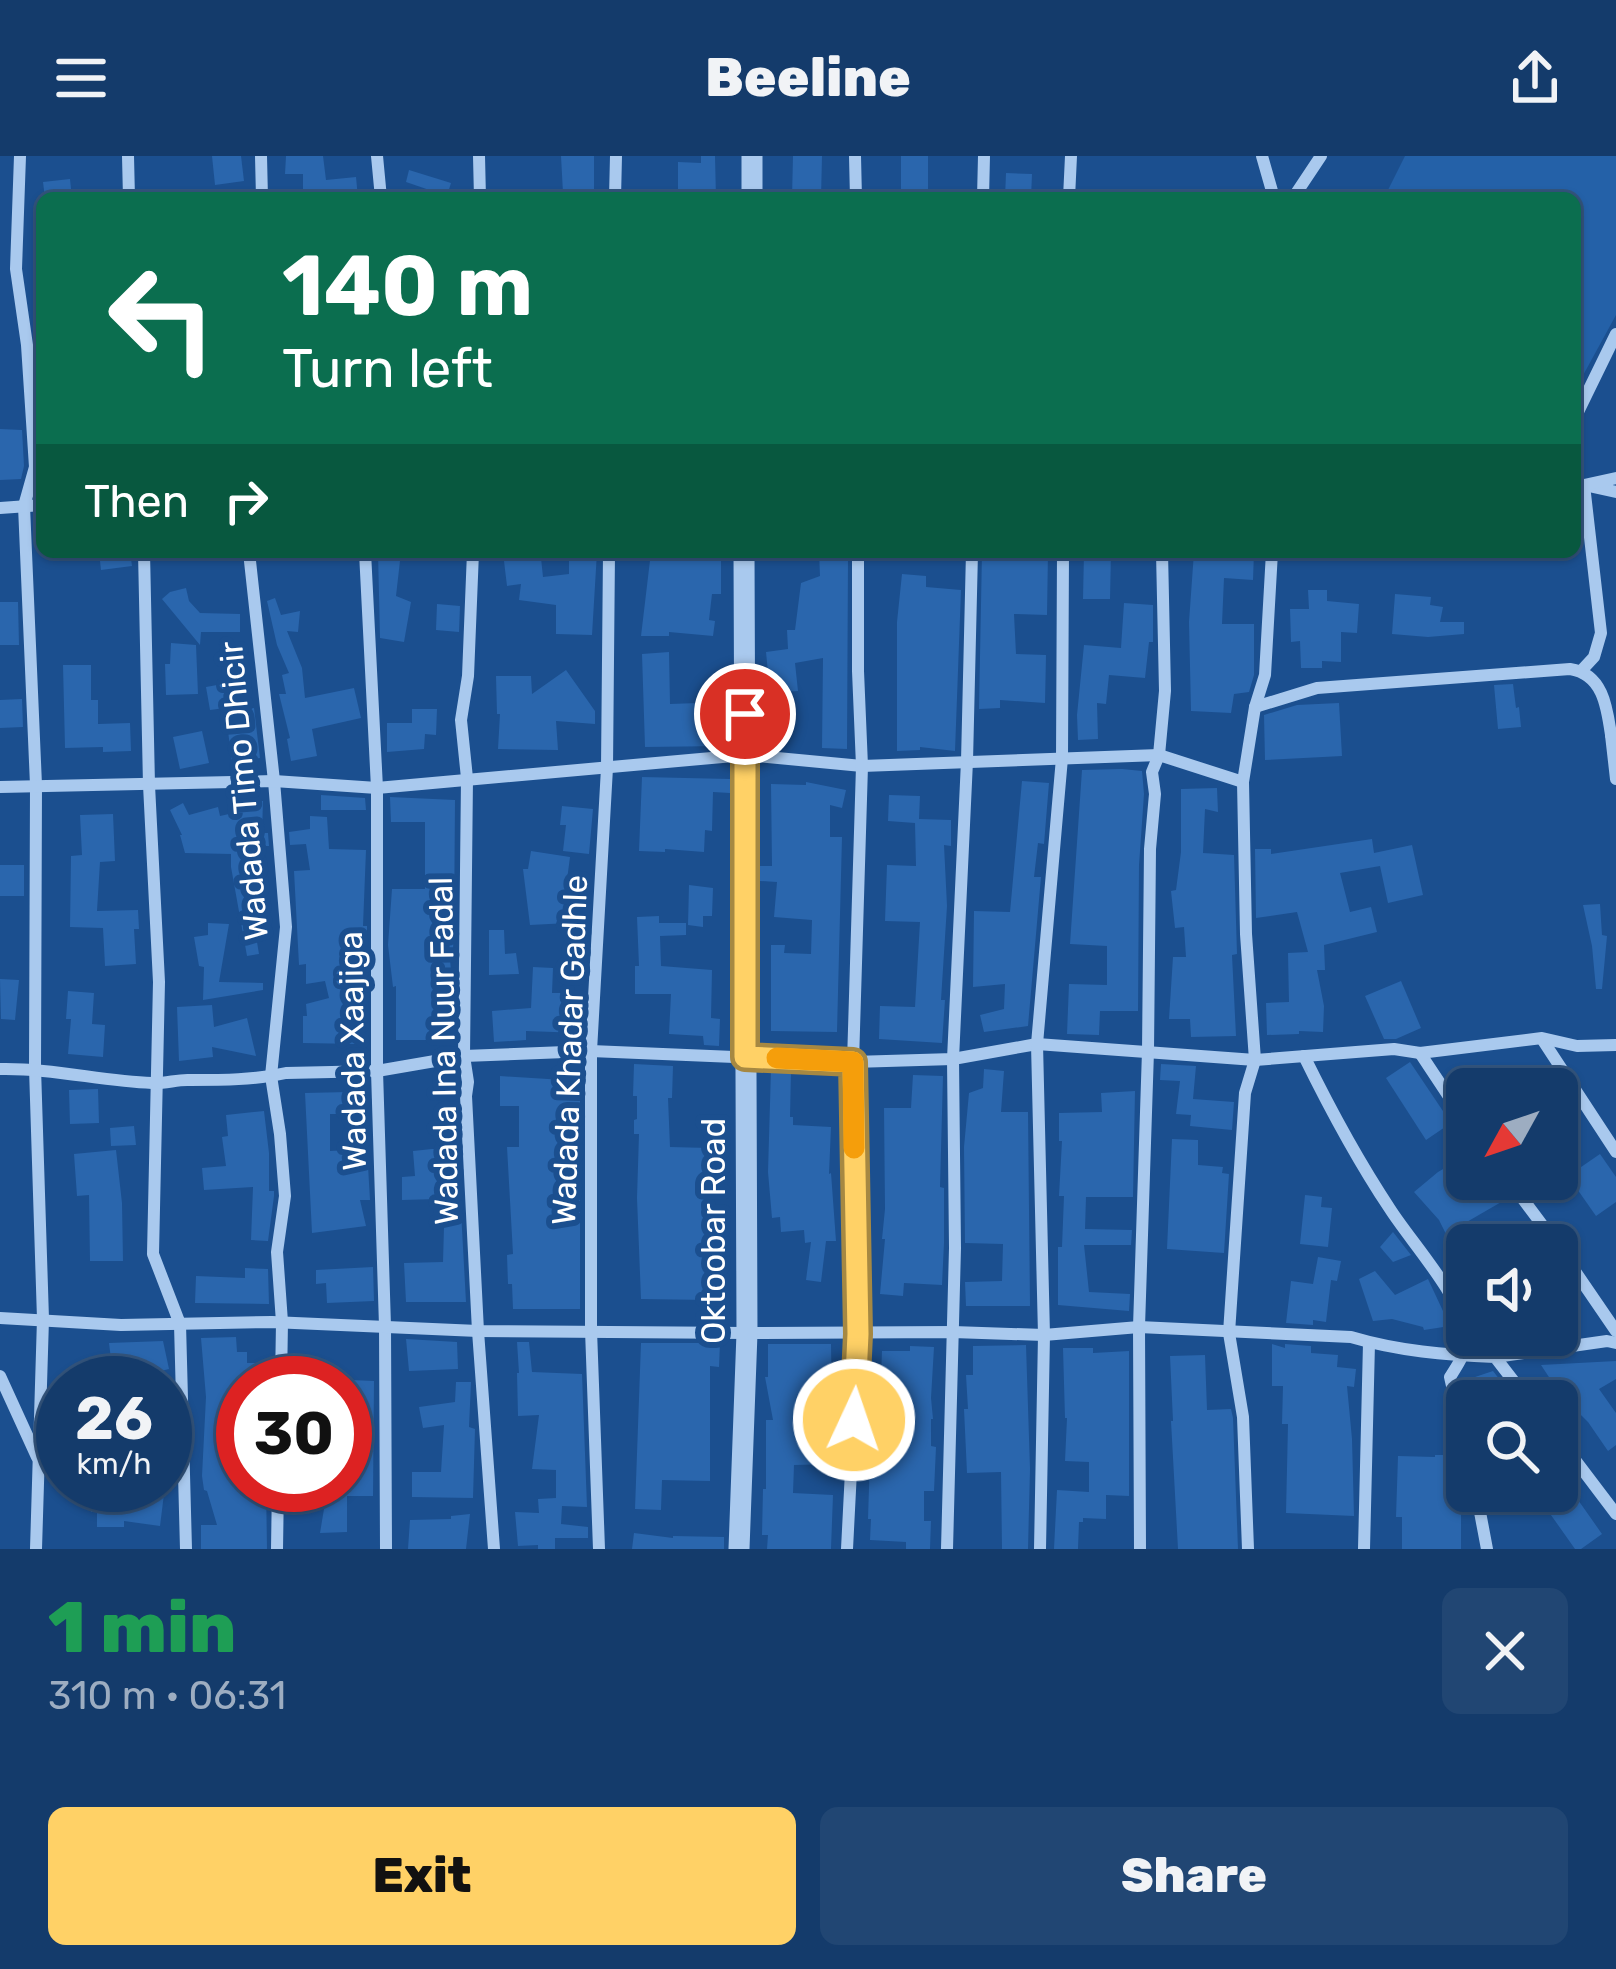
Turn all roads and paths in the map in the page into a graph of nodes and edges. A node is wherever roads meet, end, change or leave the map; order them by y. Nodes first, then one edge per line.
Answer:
1 (20, 156) edge
2 (128, 156) edge
3 (261, 156) edge
4 (377, 156) edge
5 (479, 156) edge
6 (616, 156) edge
7 (752, 156) edge
8 (855, 156) edge
9 (984, 156) edge
10 (1071, 156) edge
11 (1262, 156) edge
12 (1321, 156) edge
13 (129, 192) edge
14 (262, 192) edge
15 (380, 192) edge
16 (480, 192) edge
17 (615, 192) edge
18 (752, 192) edge
19 (856, 192) edge
20 (983, 192) edge
21 (1069, 192) edge
22 (1272, 192) edge
23 (1297, 192) edge
24 (1616, 334) edge
25 (1581, 406) edge
26 (1616, 478) edge
27 (1581, 484) edge
28 (1581, 484) edge
29 (1581, 491) edge
30 (1616, 492) edge
31 (36, 505) edge
32 (24, 506) junction
33 (0, 508) edge
34 (144, 558) edge
35 (250, 558) edge
36 (365, 558) edge
37 (473, 558) edge
38 (609, 558) edge
39 (744, 558) edge
40 (858, 558) edge
41 (973, 558) edge
42 (1064, 558) edge
43 (1162, 558) edge
44 (1272, 558) edge
45 (1581, 671) junction
46 (1255, 706) junction
47 (1614, 735) edge
48 (745, 755) junction
49 (1159, 755) junction
50 (1062, 758) junction
51 (967, 761) junction
52 (862, 766) junction
53 (607, 768) junction
54 (467, 778) junction
55 (1616, 779) edge
56 (274, 781) junction
57 (1243, 782) junction
58 (36, 785) junction
59 (149, 785) junction
60 (0, 787) edge
61 (377, 788) junction
62 (1542, 1039) junction
63 (1036, 1044) junction
64 (1616, 1045) edge
65 (591, 1051) junction
66 (1148, 1052) junction
67 (1420, 1053) junction
68 (464, 1056) junction
69 (745, 1057) junction
70 (1304, 1057) junction
71 (953, 1059) junction
72 (1255, 1060) junction
73 (853, 1062) junction
74 (35, 1068) junction
75 (0, 1069) edge
76 (377, 1071) junction
77 (271, 1076) junction
78 (155, 1084) junction
79 (1446, 1092) edge
80 (1616, 1152) edge
81 (1524, 1200) edge
82 (0, 1318) edge
83 (43, 1319) junction
84 (282, 1322) junction
85 (180, 1324) junction
86 (385, 1326) junction
87 (1139, 1327) junction
88 (591, 1330) junction
89 (478, 1331) junction
90 (1616, 1331) edge
91 (953, 1332) junction
92 (747, 1334) junction
93 (858, 1334) junction
94 (1229, 1334) junction
95 (1044, 1335) junction
96 (1370, 1343) junction
97 (1616, 1343) edge
98 (42, 1356) edge
99 (281, 1356) edge
100 (1463, 1357) junction
101 (1495, 1357) junction
102 (0, 1376) edge
103 (1451, 1380) edge
104 (1513, 1380) edge
105 (36, 1455) edge
106 (1578, 1464) edge
107 (38, 1512) edge
108 (278, 1512) edge
109 (1480, 1512) edge
110 (1616, 1514) edge
111 (36, 1549) edge
112 (186, 1549) edge
113 (277, 1549) edge
114 (386, 1549) edge
115 (494, 1549) edge
116 (599, 1549) edge
117 (739, 1549) edge
118 (847, 1549) edge
119 (947, 1549) edge
120 (1040, 1549) edge
121 (1140, 1549) edge
122 (1248, 1549) edge
123 (1364, 1549) edge
124 (1487, 1549) edge

1 - 32 street
2 - 13 street
3 - 14 street
4 - 15 street
5 - 16 street
6 - 17 street
7 - 18 street
8 - 19 street
9 - 20 street
10 - 21 street
11 - 22 street
12 - 23 street
24 - 25 street
26 - 27 street
28 - 30 street
29 - 45 street
31 - 32 street
32 - 33 street
32 - 58 street
34 - 59 street
35 - 56 street, Wadada Timo Dhicir
36 - 61 street, Wadada Xaajiga
37 - 54 street, Wadada Ina Nuur Fadal
38 - 53 street, Wadada Khadar Gadhle
39 - 48 street, Oktoobar Road
40 - 52 street
41 - 51 street
42 - 50 street
43 - 49 street
44 - 46 street
45 - 46 street
45 - 47 street
46 - 57 street
47 - 55 street
48 - 52 street
48 - 53 street
48 - 69 street, Oktoobar Road
49 - 50 street
49 - 57 street
49 - 66 street
50 - 51 street
50 - 63 street
51 - 52 street
51 - 71 street
52 - 73 street
53 - 54 street
53 - 65 street, Wadada Khadar Gadhle
54 - 61 street
54 - 68 street, Wadada Ina Nuur Fadal
56 - 59 street
56 - 61 street
56 - 77 street, Wadada Timo Dhicir
57 - 72 street
58 - 59 street
58 - 60 street
58 - 74 street
59 - 78 street
61 - 76 street, Wadada Xaajiga
62 - 64 street
62 - 67 street
62 - 80 street
63 - 66 street
63 - 71 street
63 - 95 street
65 - 68 street
65 - 69 street
65 - 88 street, Wadada Khadar Gadhle
66 - 72 street
66 - 87 street
67 - 70 street
67 - 79 street
68 - 76 street
68 - 89 street, Wadada Ina Nuur Fadal
69 - 73 street
69 - 92 street, Oktoobar Road
70 - 72 street
70 - 100 street
71 - 73 street
71 - 91 street
72 - 94 street
73 - 93 street
74 - 75 street
74 - 78 street
74 - 83 street
76 - 77 street
76 - 86 street, Wadada Xaajiga
77 - 78 street
77 - 84 street, Wadada Timo Dhicir
78 - 85 street
81 - 90 street
82 - 83 street
83 - 85 street
83 - 98 street
84 - 85 street
84 - 86 street
84 - 99 street, Wadada Timo Dhicir
85 - 112 street
86 - 89 street
86 - 114 street, Wadada Xaajiga
87 - 94 street
87 - 95 street
87 - 121 street
88 - 89 street
88 - 92 street
88 - 116 street, Wadada Khadar Gadhle
89 - 115 street, Wadada Ina Nuur Fadal
91 - 93 street
91 - 95 street
91 - 119 street
92 - 93 street
92 - 117 street, Oktoobar Road
93 - 118 street
94 - 96 street
94 - 122 street
95 - 120 street
96 - 100 street
96 - 123 street
97 - 101 street
100 - 101 street
100 - 103 street
101 - 104 street
102 - 105 street
106 - 110 street
107 - 111 street
108 - 113 street
109 - 124 street

